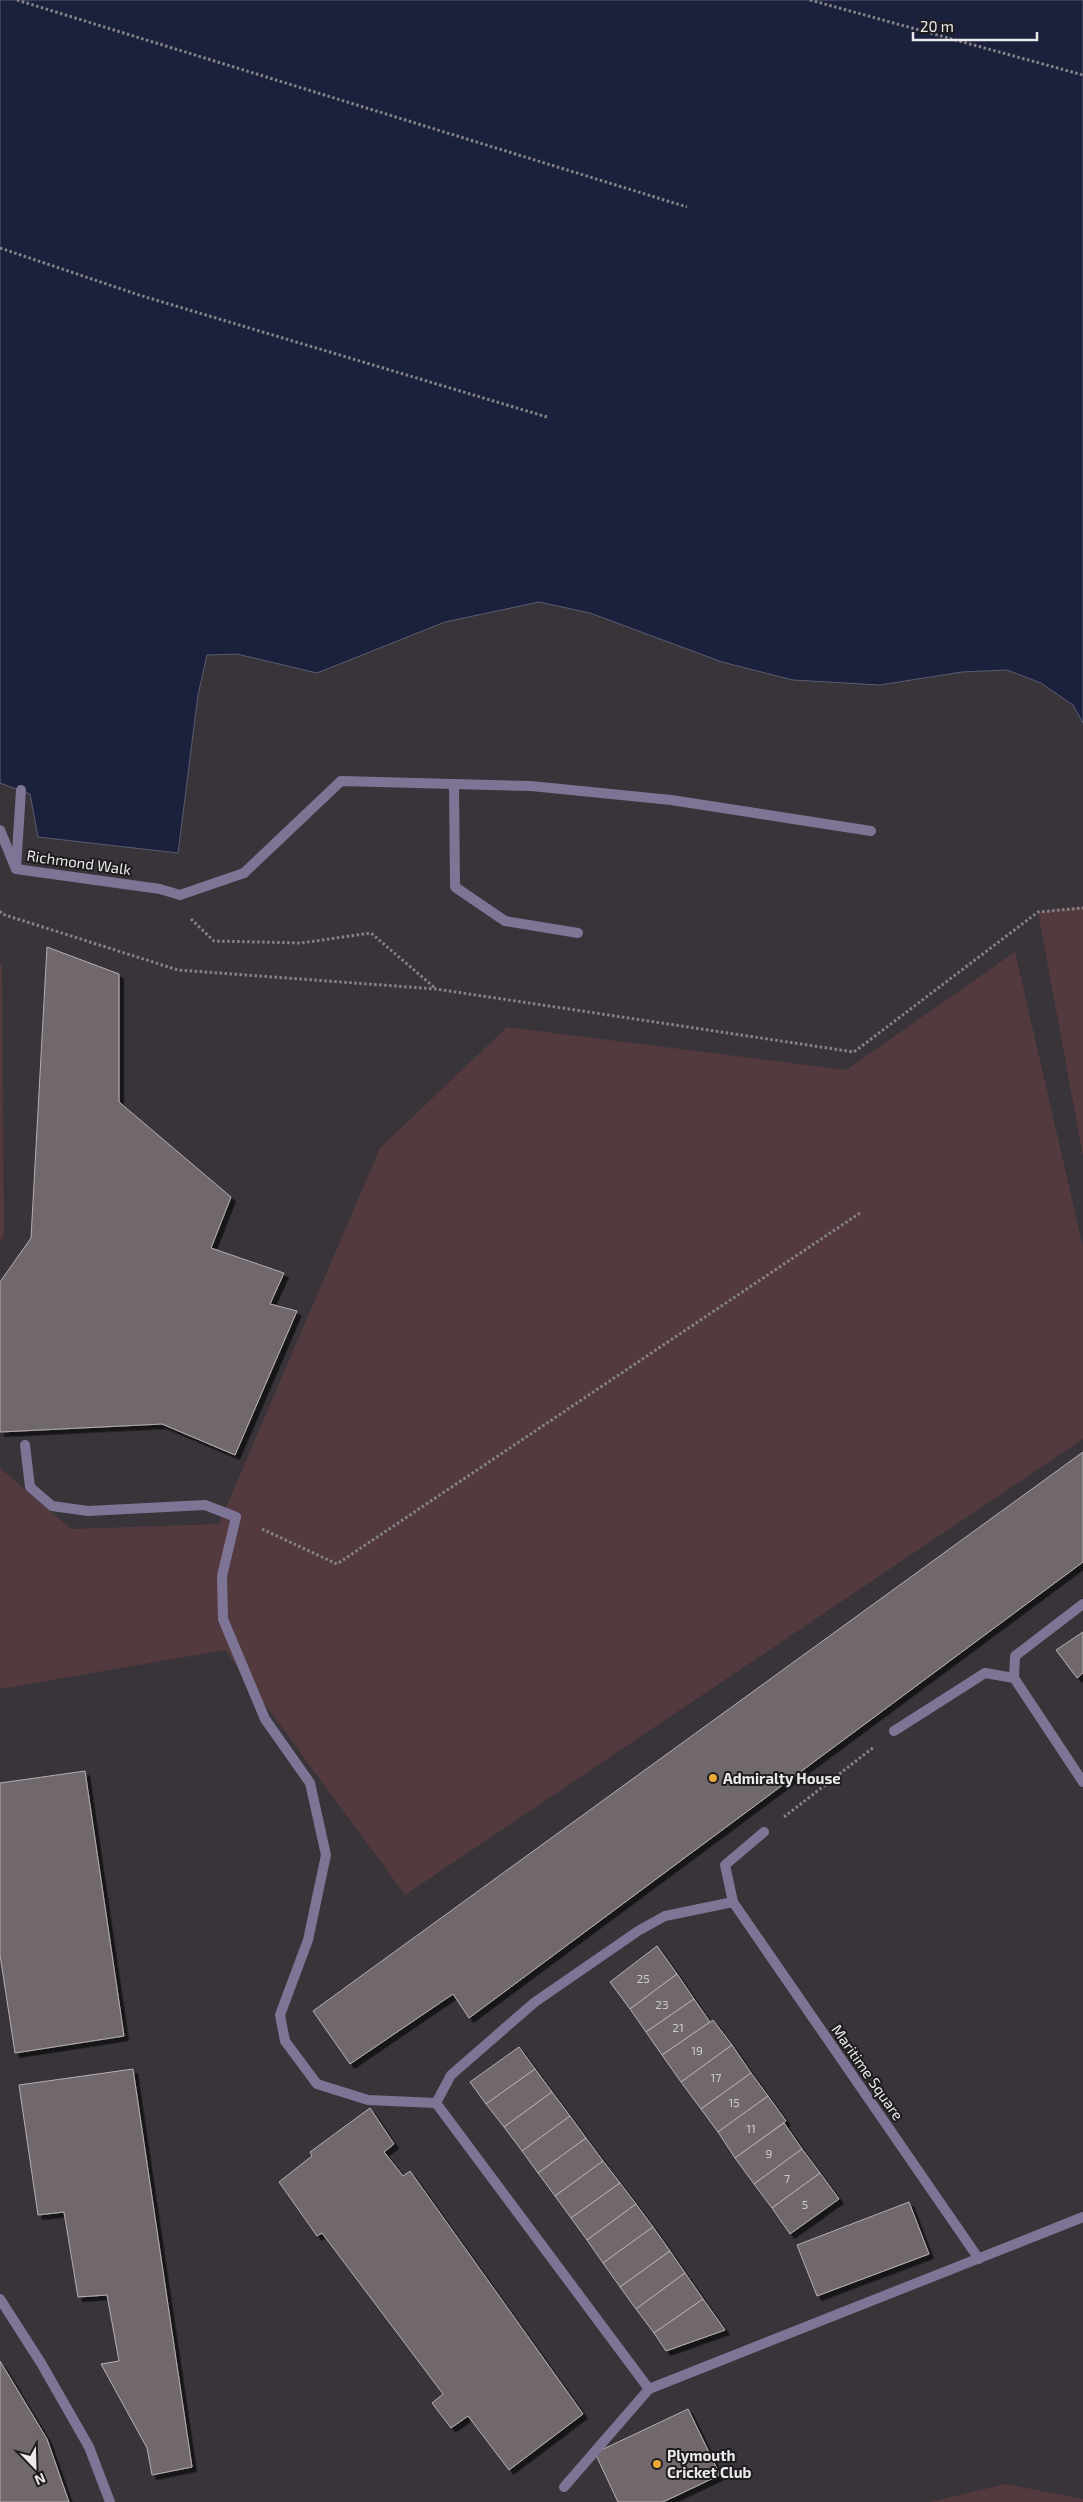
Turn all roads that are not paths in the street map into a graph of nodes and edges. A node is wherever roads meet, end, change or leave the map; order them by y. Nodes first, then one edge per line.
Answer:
1 (454, 784) junction
2 (22, 790) dead end
3 (0, 830) edge
4 (871, 831) dead end
5 (16, 869) junction
6 (578, 933) dead end
7 (25, 1445) dead end
8 (1083, 1604) edge
9 (1014, 1678) junction
10 (894, 1731) road end
11 (1083, 1782) edge
12 (764, 1832) road end
13 (732, 1902) junction
14 (436, 2103) junction
15 (1083, 2217) edge
16 (979, 2259) junction
17 (0, 2299) edge
18 (649, 2389) junction
19 (564, 2487) dead end
20 (110, 2502) edge

1 - 4 street
1 - 5 street, Richmond Walk
1 - 6 street
2 - 5 street
3 - 5 street, Richmond Walk
7 - 14 street
8 - 9 street
9 - 10 street
9 - 11 street
12 - 13 street, Maritime Square
13 - 14 street
13 - 16 street, Maritime Square
14 - 18 street
15 - 16 street
16 - 18 street
17 - 20 street
18 - 19 street

